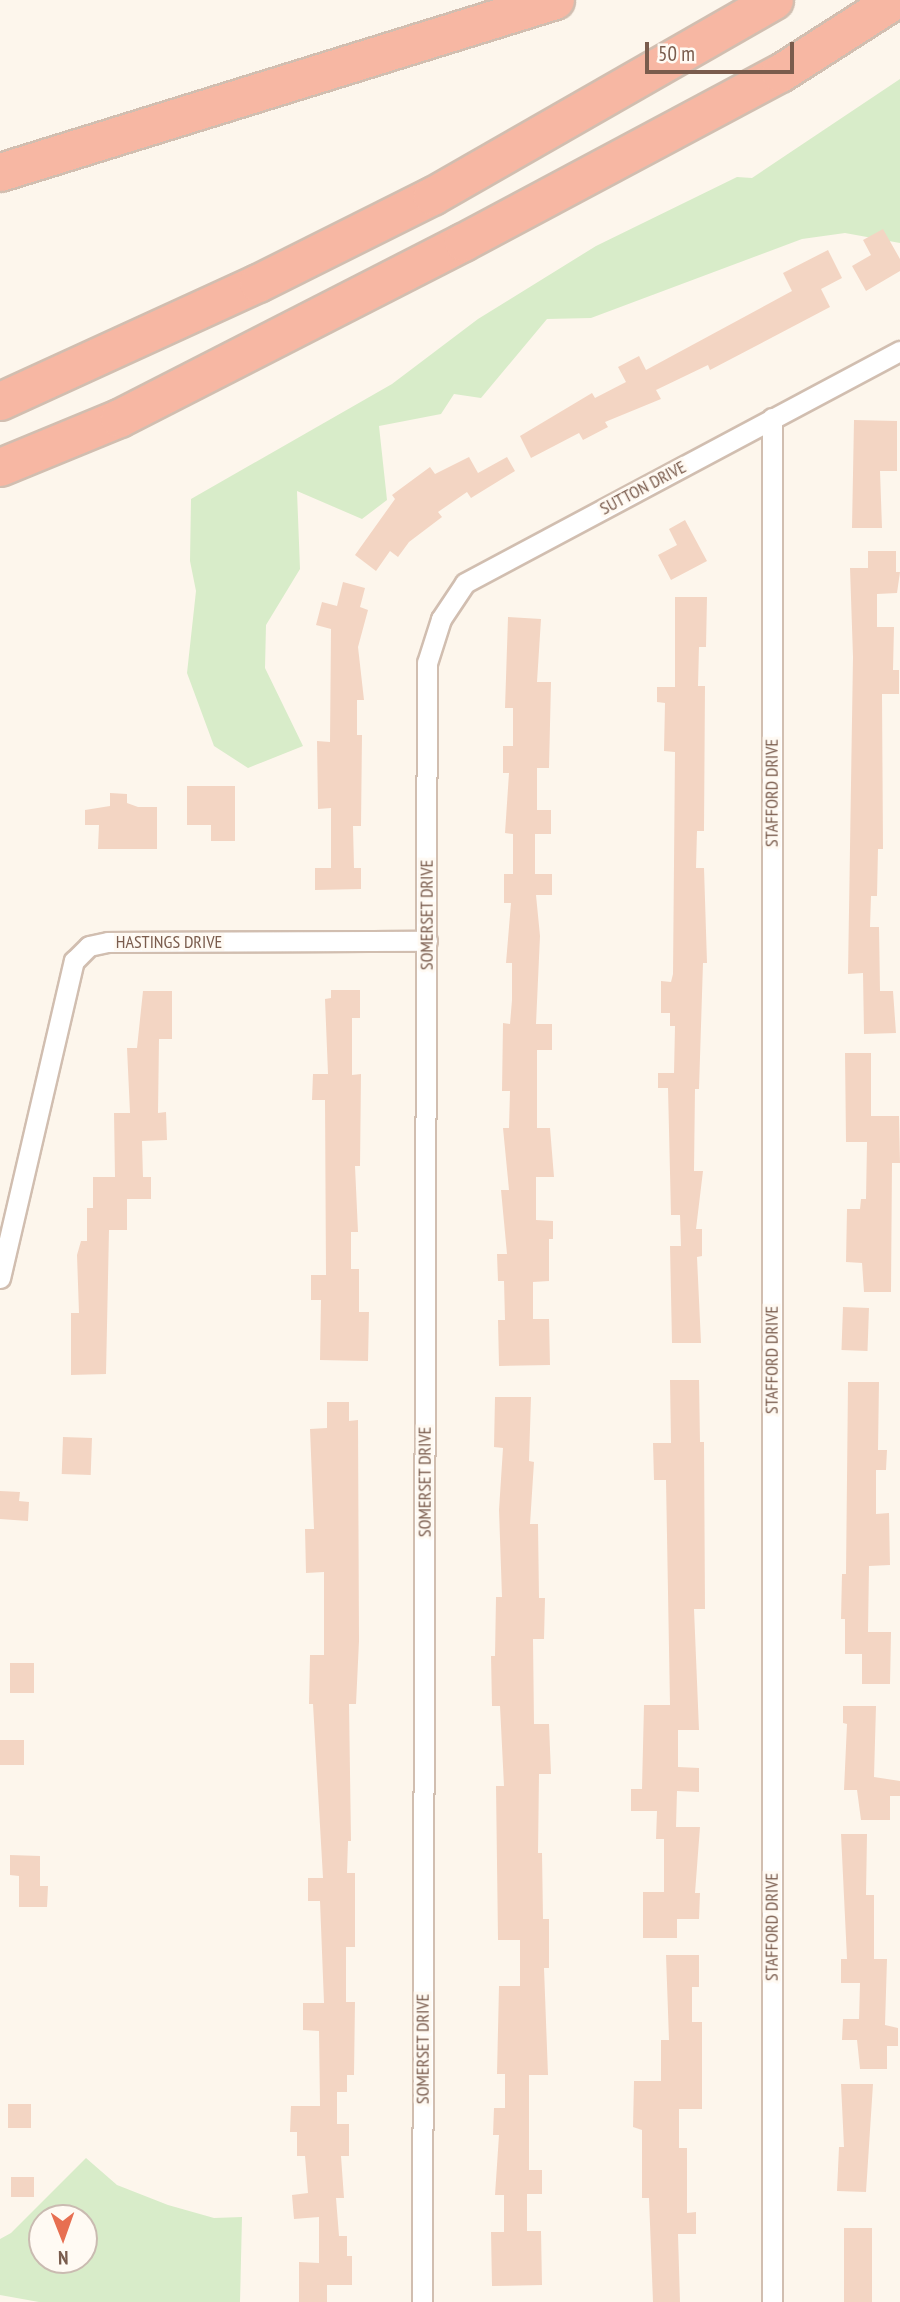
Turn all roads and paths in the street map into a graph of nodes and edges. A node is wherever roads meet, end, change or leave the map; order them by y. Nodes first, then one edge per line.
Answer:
1 (555, 0) edge
2 (774, 0) edge
3 (894, 0) edge
4 (0, 172) edge
5 (900, 351) edge
6 (0, 401) edge
7 (772, 418) junction
8 (0, 467) edge
9 (427, 663) joint
10 (427, 941) junction
11 (0, 1278) edge
12 (422, 2302) edge
13 (772, 2302) edge

1 - 4 highway
2 - 6 highway
3 - 8 highway
5 - 7 street, SUTTON DRIVE
7 - 9 street, SUTTON DRIVE
7 - 13 street, STAFFORD DRIVE
9 - 10 street, SOMERSET DRIVE
10 - 11 street, HASTINGS DRIVE
10 - 12 street, SOMERSET DRIVE

